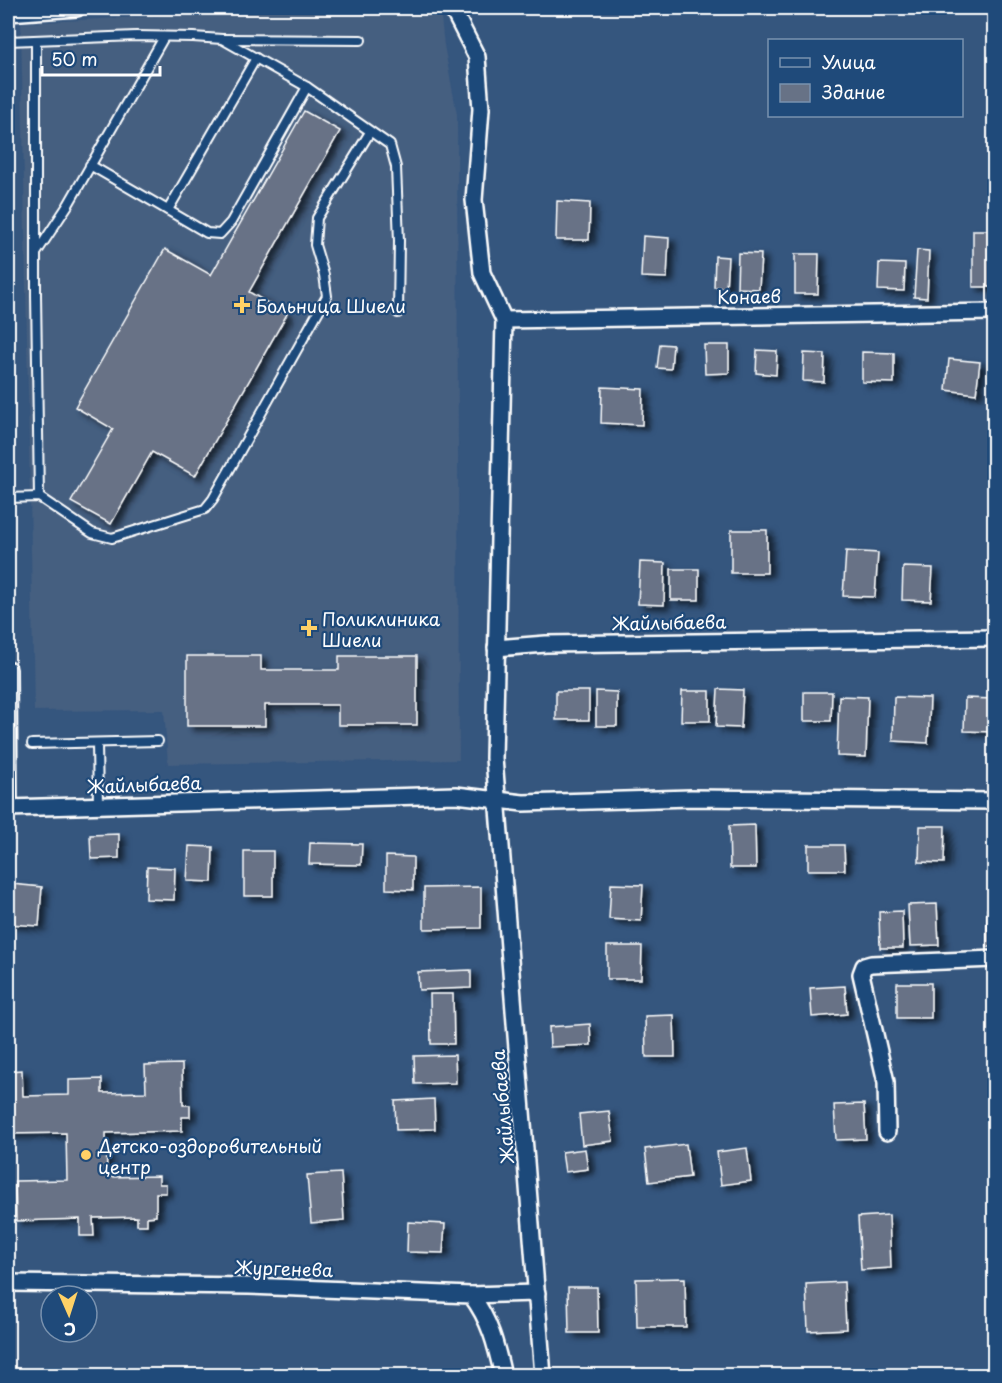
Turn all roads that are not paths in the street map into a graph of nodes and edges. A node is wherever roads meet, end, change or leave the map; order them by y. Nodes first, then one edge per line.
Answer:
1 (77, 8) edge
2 (452, 8) edge
3 (8, 13) edge
4 (164, 37) junction
5 (222, 39) junction
6 (36, 40) junction
7 (361, 40) dead end
8 (8, 41) edge
9 (256, 58) junction
10 (307, 87) junction
11 (370, 132) junction
12 (90, 165) junction
13 (168, 210) junction
14 (37, 253) junction
15 (994, 312) edge
16 (399, 314) dead end
17 (504, 320) junction
18 (39, 497) junction
19 (8, 498) edge
20 (994, 638) edge
21 (496, 648) junction
22 (8, 669) edge
23 (158, 741) dead end
24 (98, 743) junction
25 (32, 744) dead end
26 (497, 800) junction
27 (994, 801) edge
28 (98, 805) junction
29 (8, 808) edge
30 (994, 959) edge
31 (887, 1132) dead end
32 (8, 1283) edge
33 (537, 1293) junction
34 (471, 1295) junction
35 (503, 1376) edge
36 (543, 1376) edge

1 - 3 street
2 - 17 street
4 - 5 lane
4 - 6 lane
4 - 12 lane
5 - 7 lane
5 - 9 lane
6 - 8 lane
6 - 14 lane
9 - 10 lane
9 - 13 lane
10 - 11 lane
10 - 13 lane
11 - 16 lane
11 - 18 lane
12 - 13 lane
12 - 14 lane
14 - 18 lane
15 - 17 street, Конаев
17 - 21 street
18 - 19 lane
20 - 21 street, Жайлыбаева
21 - 26 street, Жайлыбаева
22 - 29 street
23 - 24 lane
24 - 25 lane
24 - 28 lane
26 - 27 street
26 - 28 street, Жайлыбаева
26 - 33 street, Жайлыбаева
28 - 29 street, Жайлыбаева
30 - 31 street
32 - 34 street, Жургенева
33 - 34 street, Жургенева
33 - 36 street, Жайлыбаева
34 - 35 street

